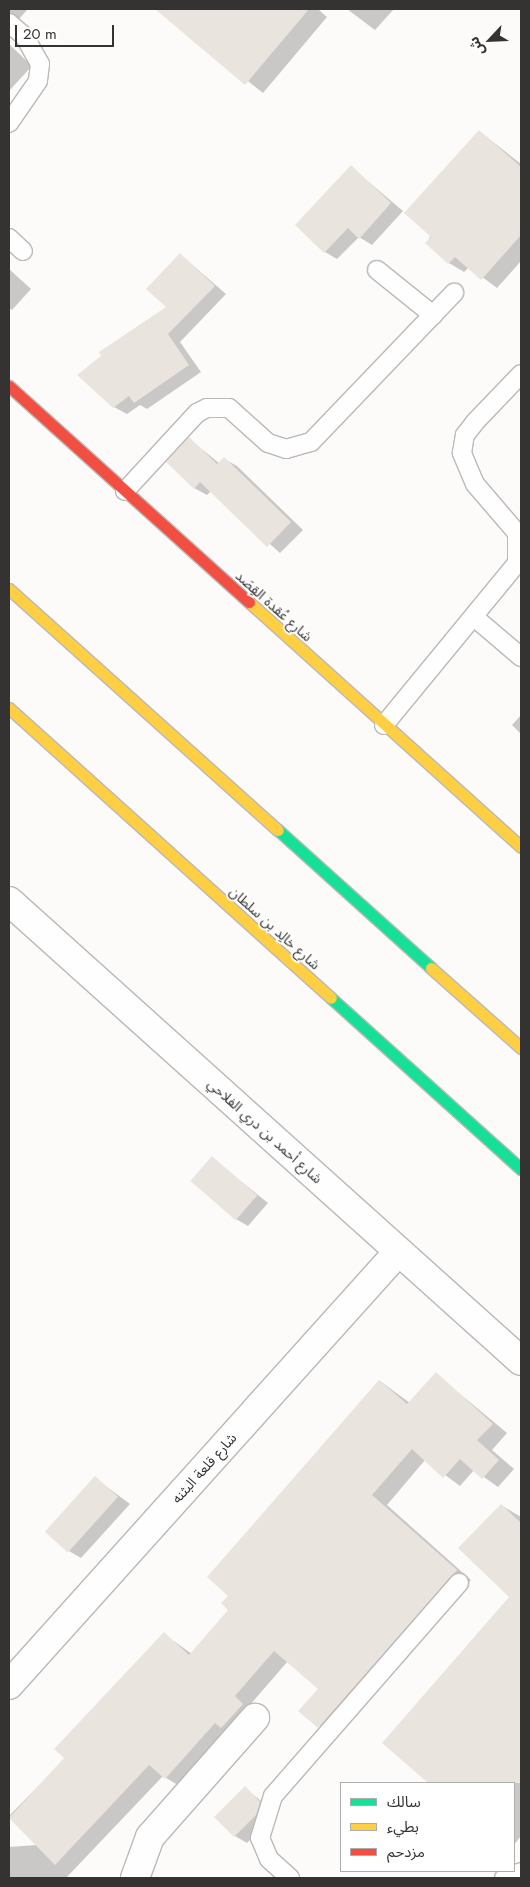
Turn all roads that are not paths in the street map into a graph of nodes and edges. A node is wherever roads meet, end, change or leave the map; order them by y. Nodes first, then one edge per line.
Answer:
1 (9, 23) edge
2 (9, 123) edge
3 (9, 238) edge
4 (23, 251) dead end
5 (377, 270) dead end
6 (454, 293) dead end
7 (434, 315) junction
8 (521, 374) edge
9 (9, 386) edge
10 (125, 491) junction
11 (9, 589) edge
12 (474, 617) junction
13 (521, 657) edge
14 (9, 708) edge
15 (384, 725) junction
16 (521, 847) edge
17 (9, 900) edge
18 (521, 1048) edge
19 (521, 1169) edge
20 (398, 1252) junction
21 (521, 1361) edge
22 (459, 1583) dead end
23 (9, 1685) edge
24 (255, 1718) dead end
25 (521, 1872) edge
26 (135, 1878) edge
27 (290, 1878) edge
28 (504, 1878) edge

1 - 2 lane
3 - 4 lane
5 - 7 lane
6 - 7 lane
7 - 10 lane
8 - 12 lane
9 - 10 main road, شارع عُقدة القِصَد
10 - 15 main road, شارع عُقدة القِصَد
11 - 18 main road
12 - 13 lane
12 - 15 lane
14 - 19 main road, شارع خالِد بن سلطان
15 - 16 main road, شارع عُقدة القِصَد
17 - 20 street, شارع أحمد بن دري الفلاحي
20 - 21 street, شارع أحمد بن دري الفلاحي
20 - 23 street, شارع قلعة البثنه
22 - 27 lane
24 - 26 street
25 - 28 lane

